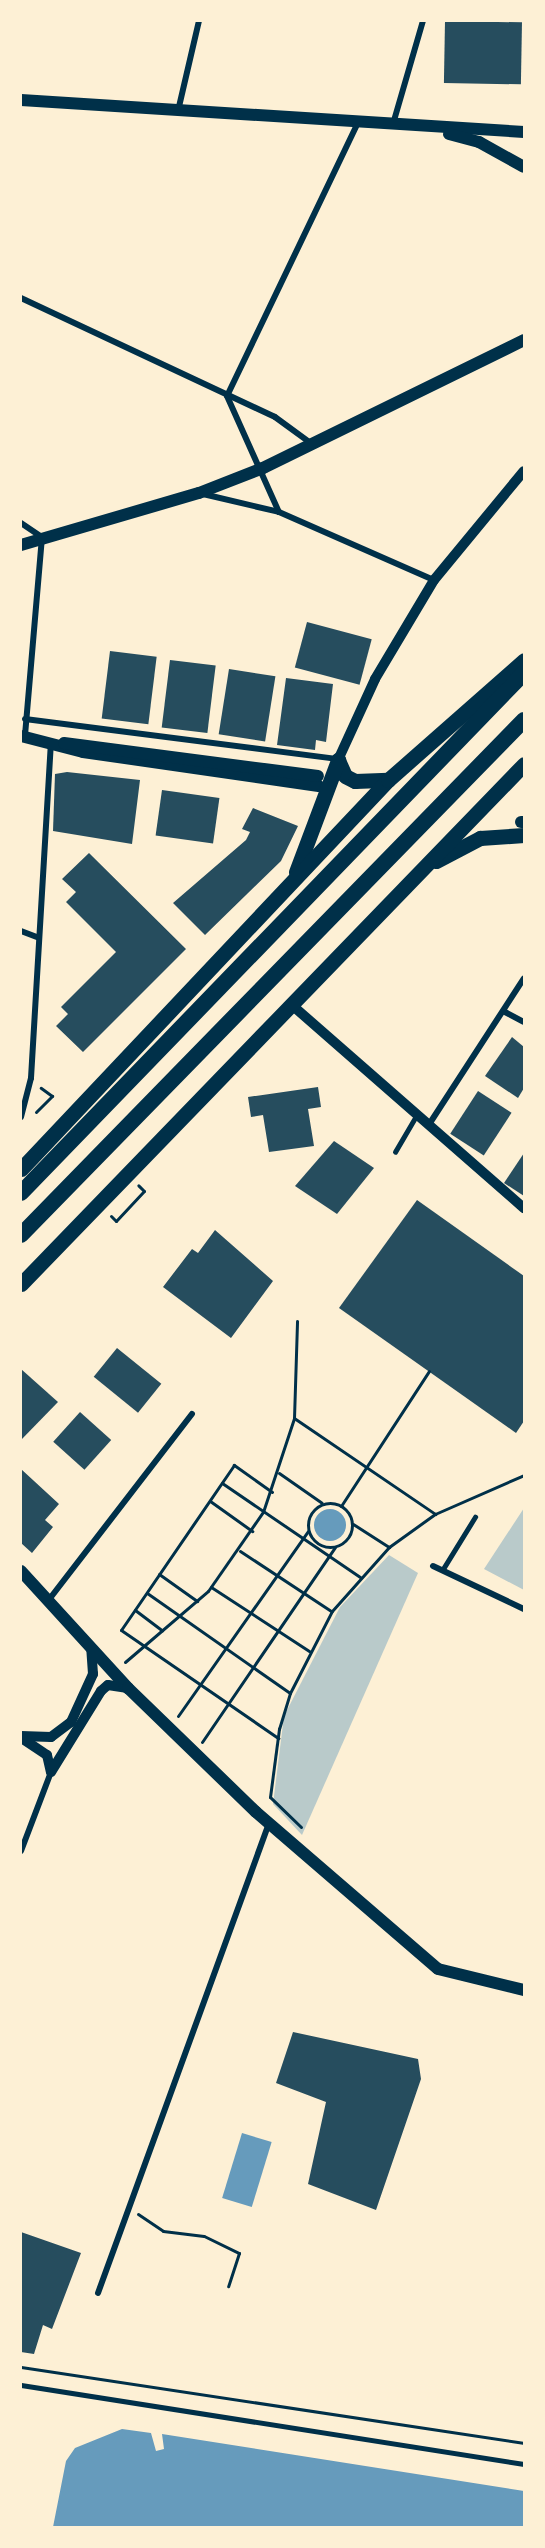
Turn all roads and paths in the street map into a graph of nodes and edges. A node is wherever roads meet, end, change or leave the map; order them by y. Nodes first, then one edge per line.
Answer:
1 (199, 21) edge
2 (423, 21) edge
3 (21, 100) edge
4 (178, 111) junction
5 (357, 125) junction
6 (392, 127) junction
7 (424, 129) junction
8 (523, 132) edge
9 (524, 167) edge
10 (21, 298) edge
11 (524, 340) edge
12 (227, 396) junction
13 (314, 446) junction
14 (263, 468) junction
15 (524, 471) edge
16 (199, 493) junction
17 (279, 512) junction
18 (21, 524) edge
19 (42, 537) junction
20 (21, 545) edge
21 (434, 580) junction
22 (524, 660) edge
23 (524, 673) edge
24 (25, 718) junction
25 (524, 720) edge
26 (23, 736) edge
27 (51, 743) junction
28 (338, 760) junction
29 (524, 764) edge
30 (388, 780) junction
31 (319, 781) dead end
32 (523, 826) edge
33 (428, 865) junction
34 (290, 887) junction
35 (21, 931) edge
36 (39, 938) junction
37 (524, 978) edge
38 (293, 1006) junction
39 (505, 1012) junction
40 (524, 1022) edge
41 (52, 1096) dead end
42 (23, 1107) edge
43 (37, 1111) dead end
44 (416, 1116) junction
45 (21, 1117) edge
46 (428, 1126) junction
47 (395, 1152) dead end
48 (21, 1169) edge
49 (144, 1191) dead end
50 (21, 1193) edge
51 (524, 1208) edge
52 (116, 1221) dead end
53 (21, 1235) edge
54 (21, 1284) edge
55 (297, 1321) dead end
56 (429, 1371) dead end
57 (192, 1414) dead end
58 (294, 1418) junction
59 (367, 1468) junction
60 (279, 1473) junction
61 (524, 1475) edge
62 (222, 1483) junction
63 (272, 1492) junction
64 (210, 1501) junction
65 (323, 1503) junction
66 (341, 1506) junction
67 (263, 1512) junction
68 (435, 1515) junction
69 (475, 1517) dead end
70 (352, 1524) junction
71 (252, 1530) junction
72 (308, 1531) junction
73 (302, 1539) junction
74 (335, 1546) junction
75 (389, 1548) junction
76 (240, 1551) junction
77 (328, 1556) junction
78 (433, 1566) dead end
79 (443, 1569) junction
80 (21, 1571) edge
81 (159, 1574) junction
82 (276, 1574) junction
83 (360, 1577) junction
84 (212, 1587) junction
85 (147, 1593) junction
86 (303, 1593) junction
87 (51, 1597) junction
88 (197, 1601) junction
89 (524, 1609) edge
90 (135, 1610) junction
91 (332, 1611) junction
92 (250, 1612) junction
93 (181, 1617) junction
94 (162, 1630) junction
95 (278, 1630) junction
96 (141, 1644) junction
97 (90, 1648) junction
98 (225, 1648) junction
99 (309, 1651) junction
100 (122, 1666) dead end
101 (253, 1667) junction
102 (200, 1684) junction
103 (128, 1688) junction
104 (290, 1693) junction
105 (228, 1704) junction
106 (176, 1720) dead end
107 (192, 1736) dead end
108 (21, 1737) edge
109 (278, 1738) junction
110 (51, 1772) junction
111 (269, 1824) junction
112 (301, 1827) dead end
113 (21, 1851) edge
114 (524, 1990) edge
115 (126, 2206) junction
116 (228, 2286) dead end
117 (98, 2293) dead end
118 (21, 2367) edge
119 (21, 2385) edge
120 (524, 2443) edge
121 (524, 2463) edge

1 - 4 street
2 - 6 street
3 - 4 main road
4 - 5 main road
5 - 6 main road
5 - 12 street
6 - 7 main road
7 - 8 main road
7 - 9 main road
10 - 12 street
11 - 13 main road
12 - 13 street
12 - 14 street
13 - 14 main road
14 - 16 main road
14 - 17 street
15 - 21 street
16 - 17 street
16 - 19 main road
17 - 21 street
18 - 19 street
19 - 20 main road
19 - 24 street
21 - 28 street
22 - 30 main road
23 - 50 highway
24 - 26 street
24 - 28 street
25 - 53 highway
26 - 27 main road
27 - 31 main road
27 - 36 street
28 - 30 main road
28 - 34 main road
29 - 33 main road
30 - 34 main road
32 - 33 main road
33 - 38 main road
34 - 48 main road
35 - 36 street
36 - 42 street
37 - 39 street
38 - 44 street
38 - 54 main road
39 - 40 street
39 - 46 street
41 - 43 path
42 - 45 street
44 - 46 street
44 - 47 lane
46 - 51 street
49 - 52 path
55 - 58 path
56 - 59 path
57 - 87 street
58 - 59 path
58 - 60 path
59 - 66 path
59 - 68 path
60 - 63 path
60 - 65 path
61 - 68 path
62 - 63 path
62 - 64 path
62 - 67 path
63 - 67 path
64 - 71 path
64 - 81 path
65 - 66 path
65 - 72 path
66 - 70 path
67 - 71 path
67 - 73 path
68 - 75 path
69 - 79 lane
70 - 74 path
70 - 75 path
71 - 76 path
72 - 73 path
72 - 74 path
73 - 77 path
73 - 82 path
74 - 77 path
75 - 83 path
76 - 82 path
76 - 84 path
77 - 83 path
77 - 86 path
78 - 79 street
79 - 89 street
80 - 87 main road
81 - 85 path
81 - 88 path
82 - 86 path
82 - 92 path
83 - 91 path
84 - 88 path
84 - 92 path
85 - 90 path
85 - 93 path
86 - 91 path
86 - 95 path
87 - 97 main road
88 - 93 path
90 - 94 path
90 - 96 path
91 - 99 path
92 - 95 path
92 - 98 path
93 - 94 path
93 - 98 path
94 - 96 path
95 - 99 path
95 - 101 path
96 - 100 path
96 - 102 path
97 - 103 main road
97 - 108 street
98 - 101 path
98 - 102 path
99 - 104 path
101 - 104 path
101 - 105 path
102 - 105 path
102 - 106 path
103 - 110 street
103 - 111 main road
104 - 109 path
105 - 107 path
105 - 109 path
108 - 110 street
109 - 112 path
110 - 113 street
111 - 114 main road
111 - 115 street
115 - 116 path
115 - 117 street
118 - 120 path
119 - 121 street

